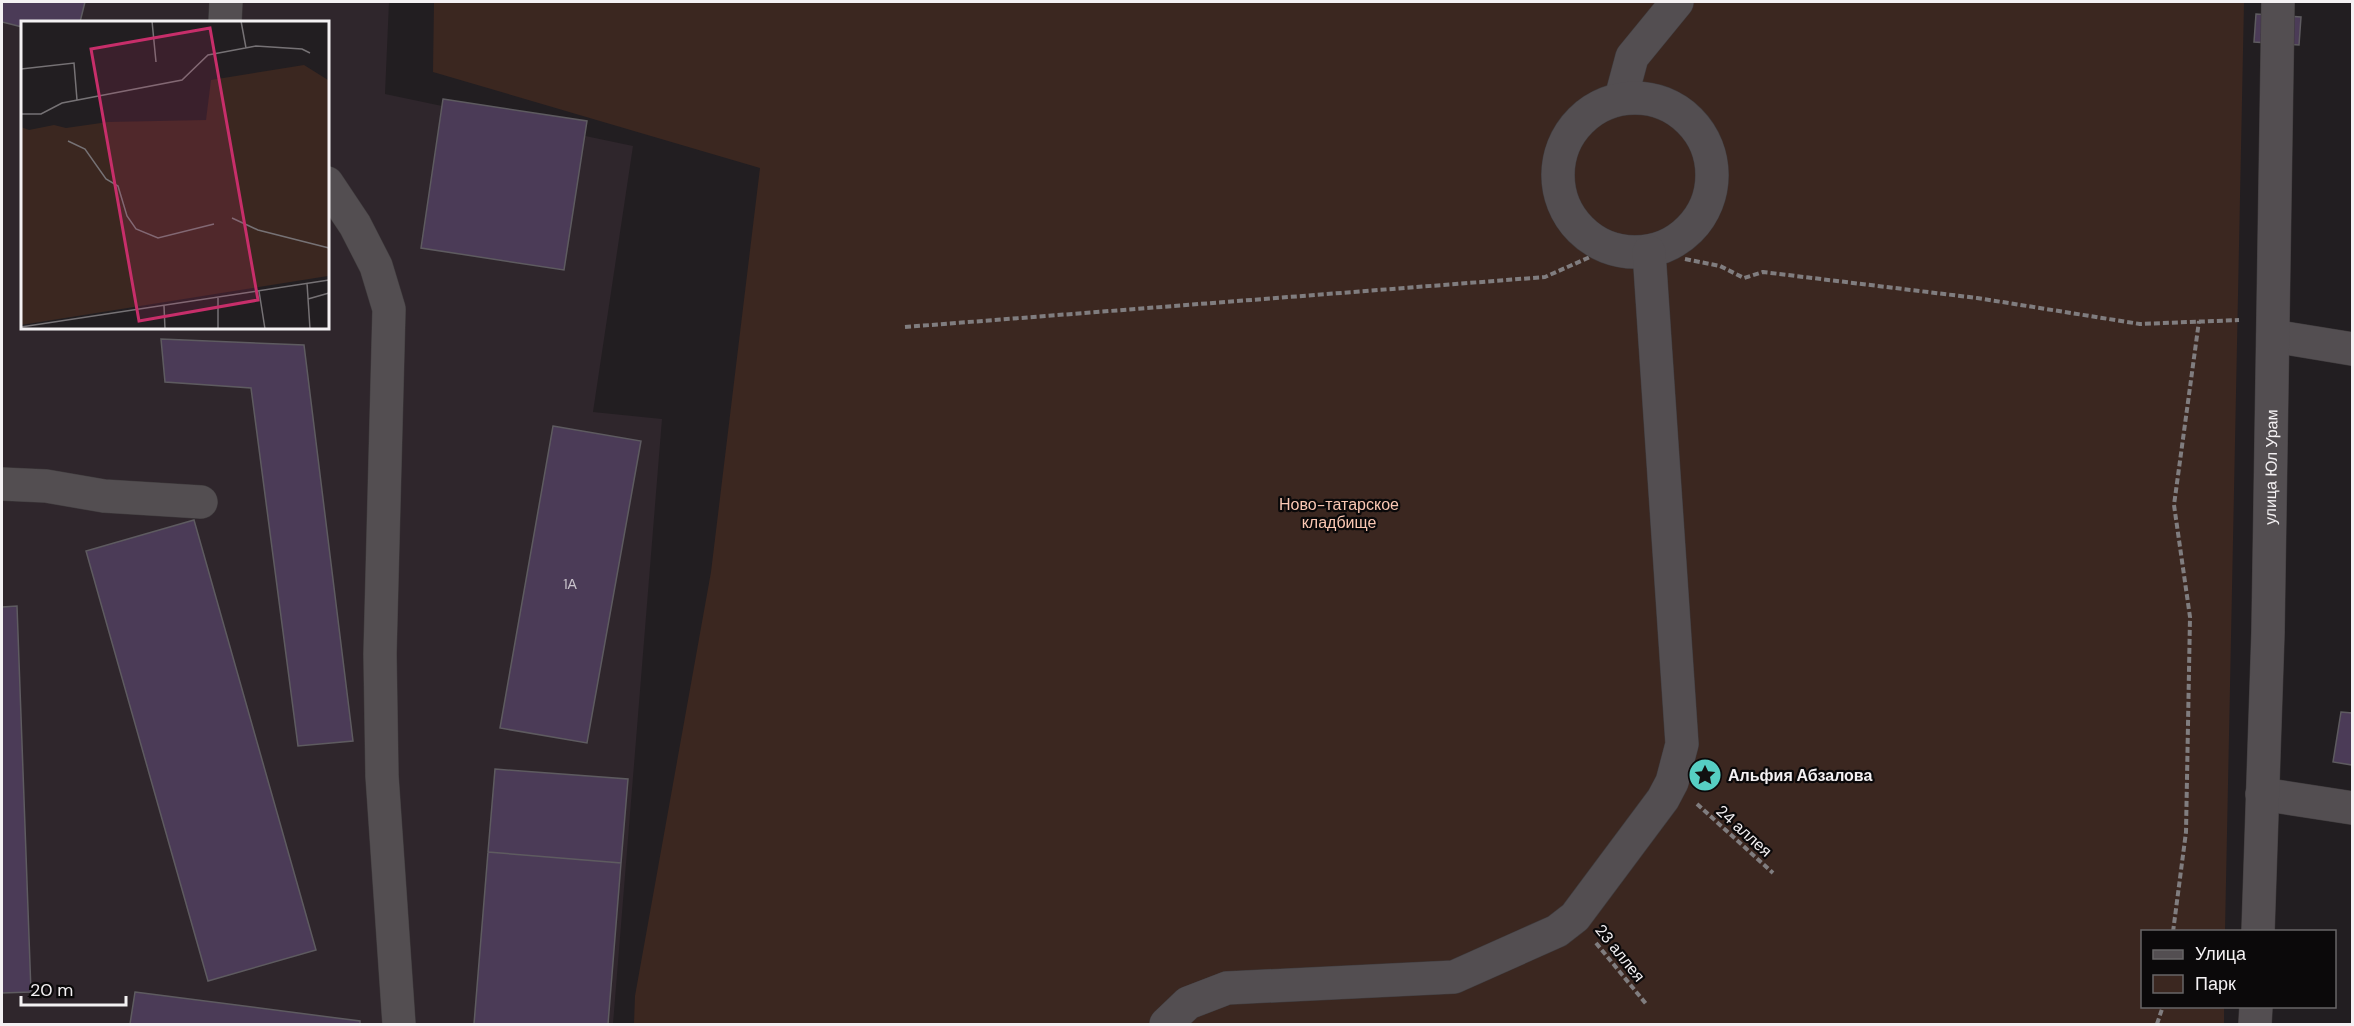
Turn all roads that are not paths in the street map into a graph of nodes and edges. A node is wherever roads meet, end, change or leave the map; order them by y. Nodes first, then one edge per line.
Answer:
1 (226, 2) edge
2 (1677, 2) edge
3 (2278, 2) edge
4 (225, 21) edge
5 (1621, 98) junction
6 (328, 184) edge
7 (1649, 252) junction
8 (2272, 330) junction
9 (2352, 349) edge
10 (2, 484) edge
11 (201, 502) dead end
12 (2262, 794) junction
13 (2352, 808) edge
14 (2258, 930) edge
15 (2256, 1008) edge
16 (399, 1024) edge
17 (1166, 1024) edge
18 (2255, 1024) edge

1 - 4 street
2 - 5 street
3 - 8 street, улица Юл Урам
5 - 7 street
5 - 7 street
6 - 16 street
7 - 17 street
8 - 9 street
8 - 12 street, улица Юл Урам
10 - 11 street
12 - 13 street
12 - 14 street, улица Юл Урам
15 - 18 street

